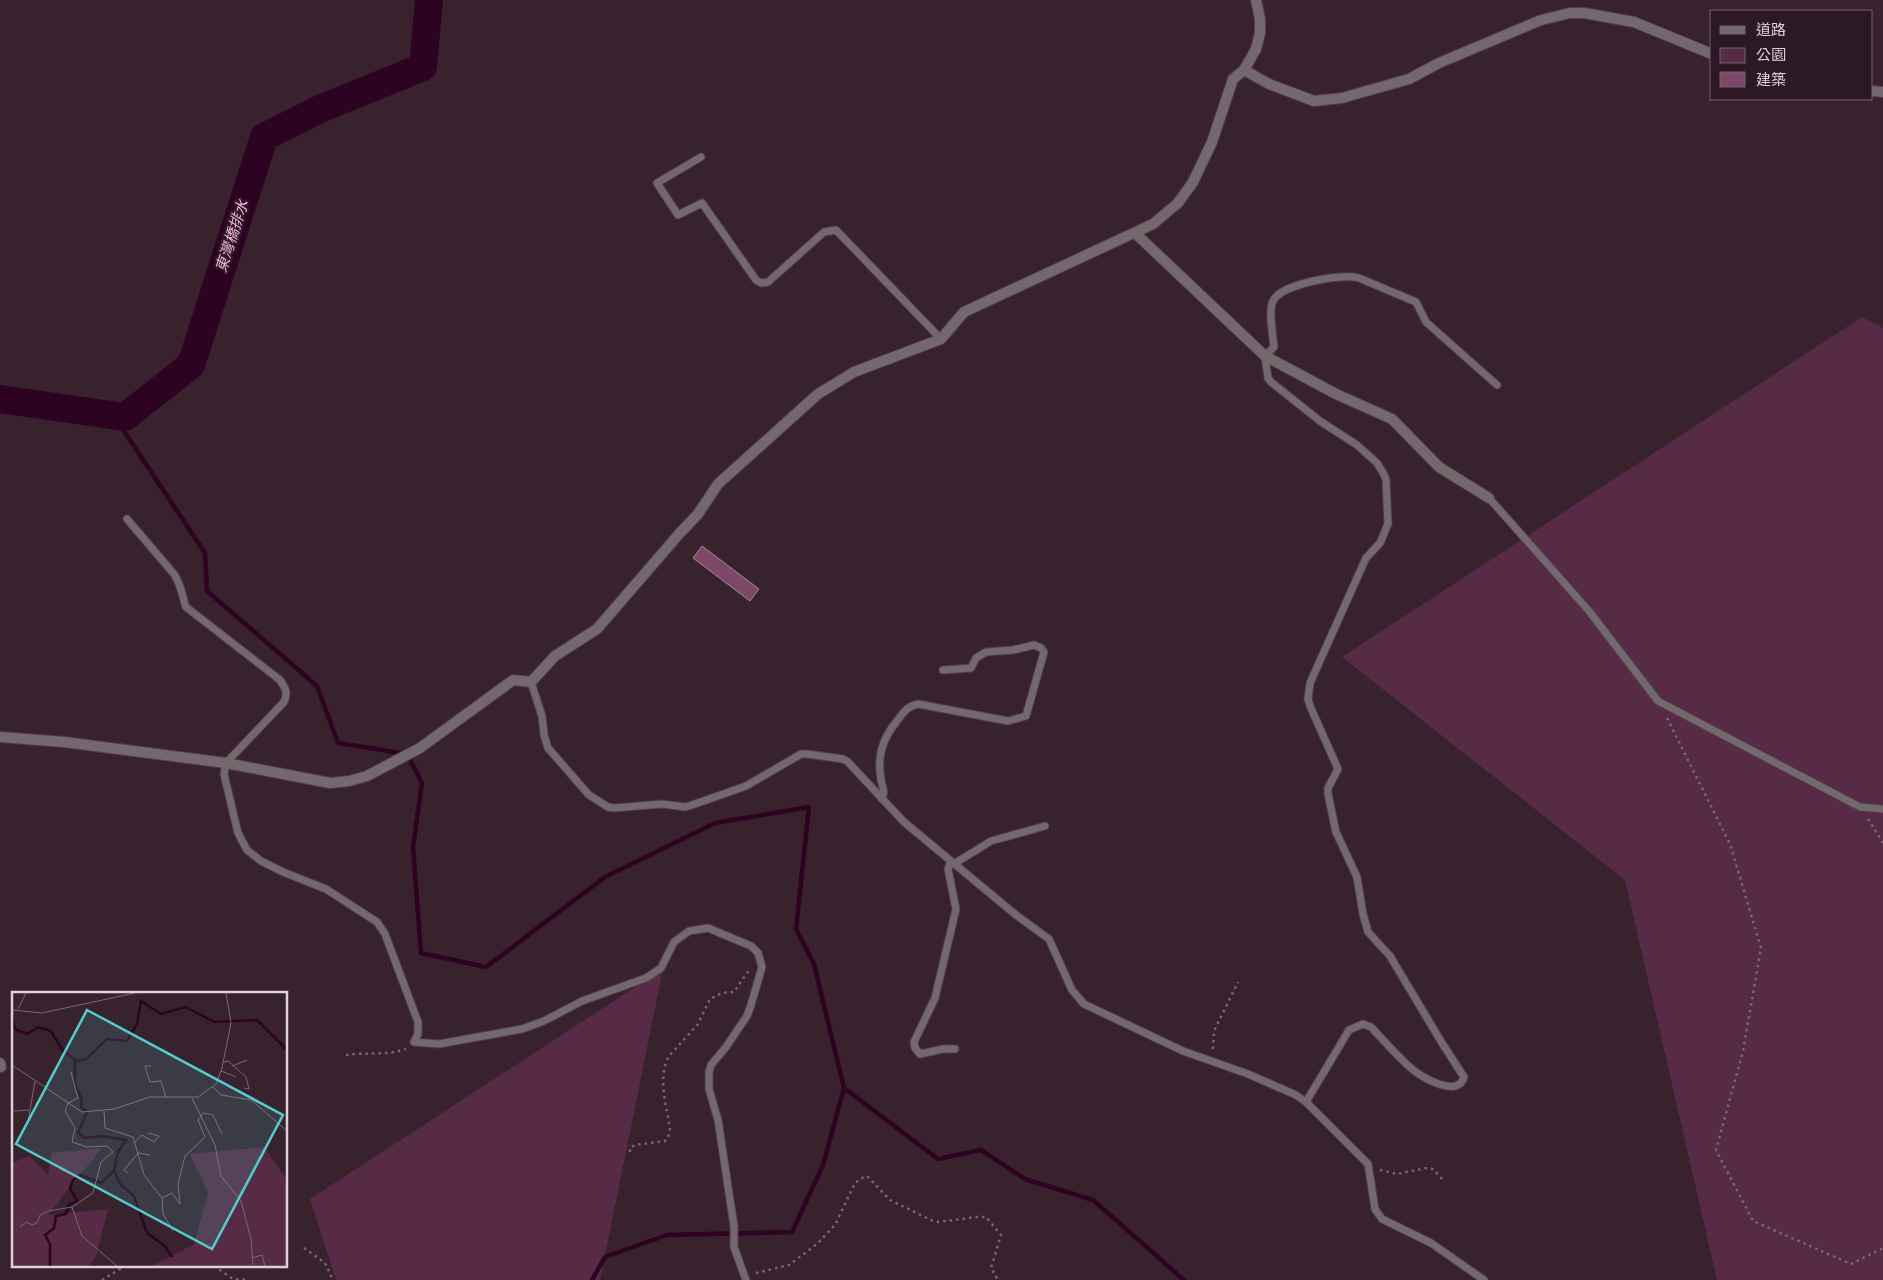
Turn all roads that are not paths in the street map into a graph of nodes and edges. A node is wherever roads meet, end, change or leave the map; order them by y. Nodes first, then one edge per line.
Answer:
1 (1256, 0) edge
2 (1710, 53) edge
3 (1244, 70) junction
4 (701, 157) dead end
5 (1135, 233) junction
6 (941, 339) junction
7 (1265, 356) junction
8 (1496, 385) dead end
9 (1489, 498) joint
10 (127, 519) dead end
11 (943, 670) dead end
12 (531, 682) junction
13 (0, 737) edge
14 (226, 763) junction
15 (882, 799) junction
16 (1883, 809) edge
17 (1045, 826) dead end
18 (953, 863) junction
19 (955, 1049) dead end
20 (1306, 1102) junction
21 (746, 1278) edge
22 (1484, 1280) edge

1 - 3 street
2 - 3 street
3 - 5 street
4 - 6 lane
5 - 6 street
5 - 7 street
6 - 12 street
7 - 8 lane
7 - 9 street
7 - 20 lane
9 - 16 lane
10 - 14 lane
11 - 15 lane
12 - 14 street
12 - 15 lane
13 - 14 street
14 - 21 lane
15 - 18 lane
17 - 18 lane
18 - 19 lane
18 - 20 lane
20 - 22 lane

